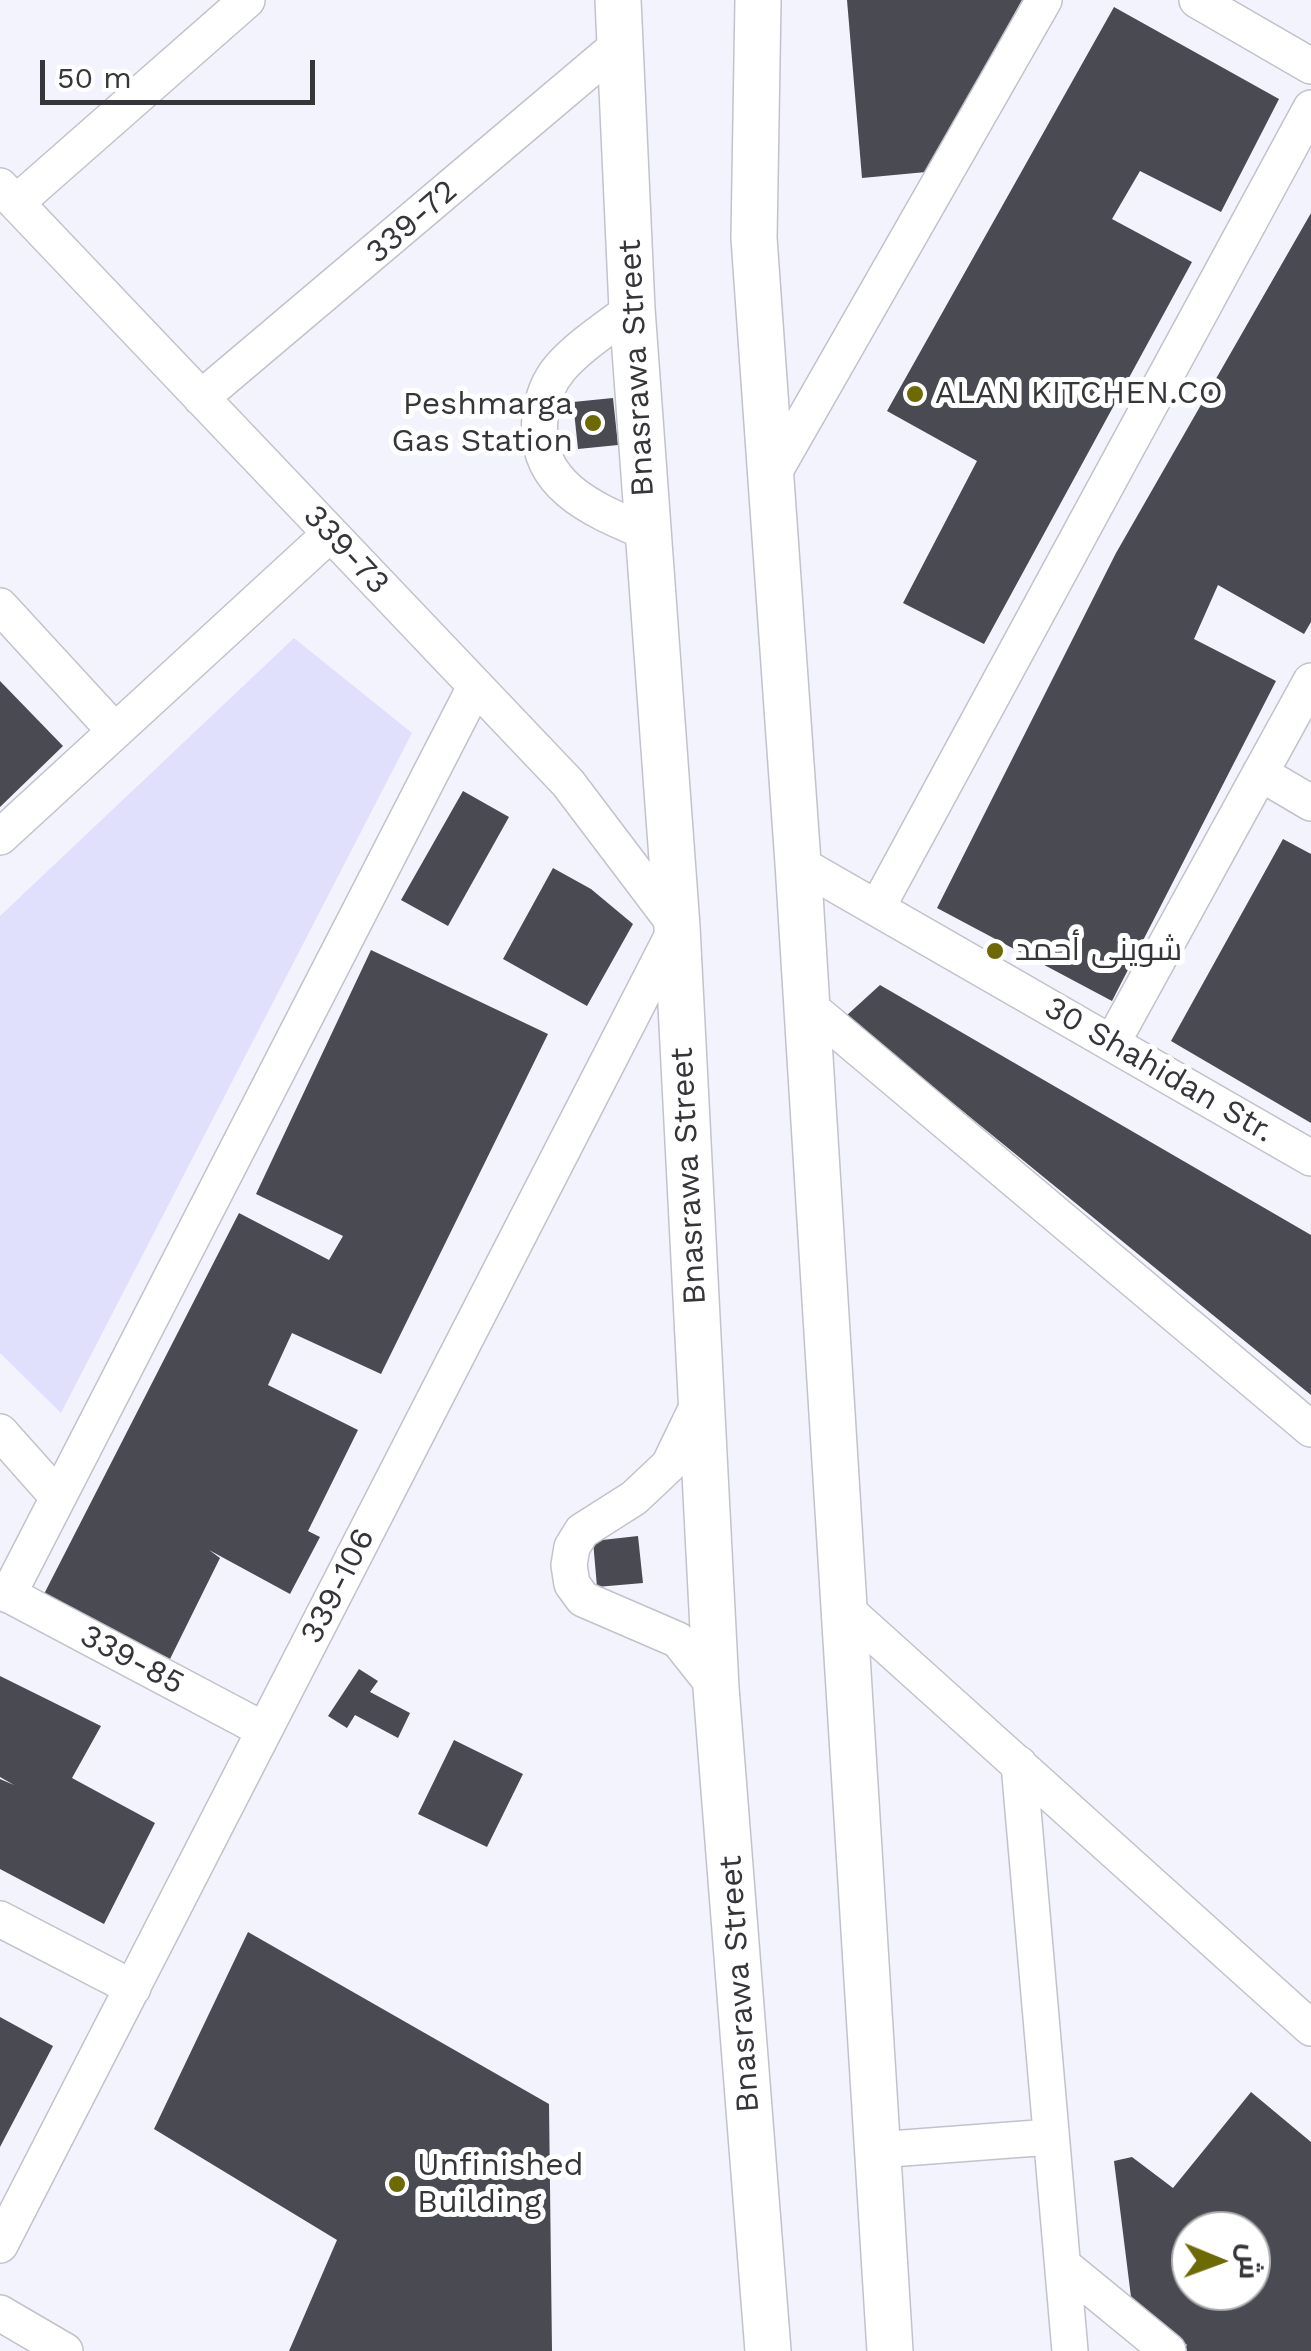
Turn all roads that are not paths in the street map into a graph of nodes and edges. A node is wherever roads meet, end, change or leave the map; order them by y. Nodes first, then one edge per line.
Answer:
1 (247, 0) edge
2 (758, 0) edge
3 (1044, 0) edge
4 (1197, 0) edge
5 (620, 22) edge
6 (1311, 66) edge
7 (1311, 108) edge
8 (8, 195) edge
9 (632, 309) junction
10 (201, 398) junction
11 (768, 482) junction
12 (646, 532) junction
13 (330, 534) junction
14 (0, 606) edge
15 (1311, 681) edge
16 (475, 686) junction
17 (116, 731) junction
18 (1260, 773) junction
19 (1311, 802) edge
20 (0, 837) edge
21 (798, 863) junction
22 (877, 908) junction
23 (677, 927) junction
24 (806, 1004) junction
25 (1112, 1043) junction
26 (1311, 1158) edge
27 (700, 1400) junction
28 (1311, 1429) edge
29 (0, 1432) edge
30 (57, 1496) junction
31 (4, 1592) edge
32 (841, 1605) junction
33 (716, 1688) junction
34 (264, 1730) junction
35 (1019, 1764) junction
36 (0, 1918) edge
37 (132, 1988) junction
38 (1311, 2028) edge
39 (1050, 2137) junction
40 (877, 2150) junction
41 (0, 2246) edge
42 (1063, 2265) junction
43 (0, 2313) edge
44 (65, 2351) edge
45 (768, 2351) edge
46 (890, 2351) edge
47 (1070, 2351) edge
48 (1168, 2351) edge

1 - 8 street
2 - 11 main road
3 - 11 street
4 - 6 street
5 - 9 main road, Bnasrawa Street
5 - 10 street, 339-72
7 - 22 street
8 - 10 street, 339-73
9 - 12 main road, Bnasrawa Street
9 - 12 street
10 - 13 street, 339-73
11 - 21 main road
12 - 23 main road, Bnasrawa Street
13 - 16 street, 339-73
13 - 17 street
14 - 17 street
15 - 18 street
16 - 23 street, 339-73
16 - 30 street
17 - 20 street
18 - 19 street
18 - 25 street
21 - 22 street, 30 Shahidan Str.
21 - 24 main road
22 - 25 street, 30 Shahidan Str.
23 - 27 main road, Bnasrawa Street
23 - 34 street, 339-106
24 - 28 street
24 - 32 main road
25 - 26 street, 30 Shahidan Str.
27 - 33 main road, Bnasrawa Street
27 - 33 street
29 - 30 street
30 - 31 street
31 - 34 street, 339-85
32 - 35 street
32 - 40 main road
33 - 45 main road, Bnasrawa Street
34 - 37 street, 339-106
35 - 38 street
35 - 39 street
36 - 37 street
37 - 41 street, 339-106
39 - 40 street
39 - 42 street
40 - 46 main road
42 - 47 street
42 - 48 street
43 - 44 street

